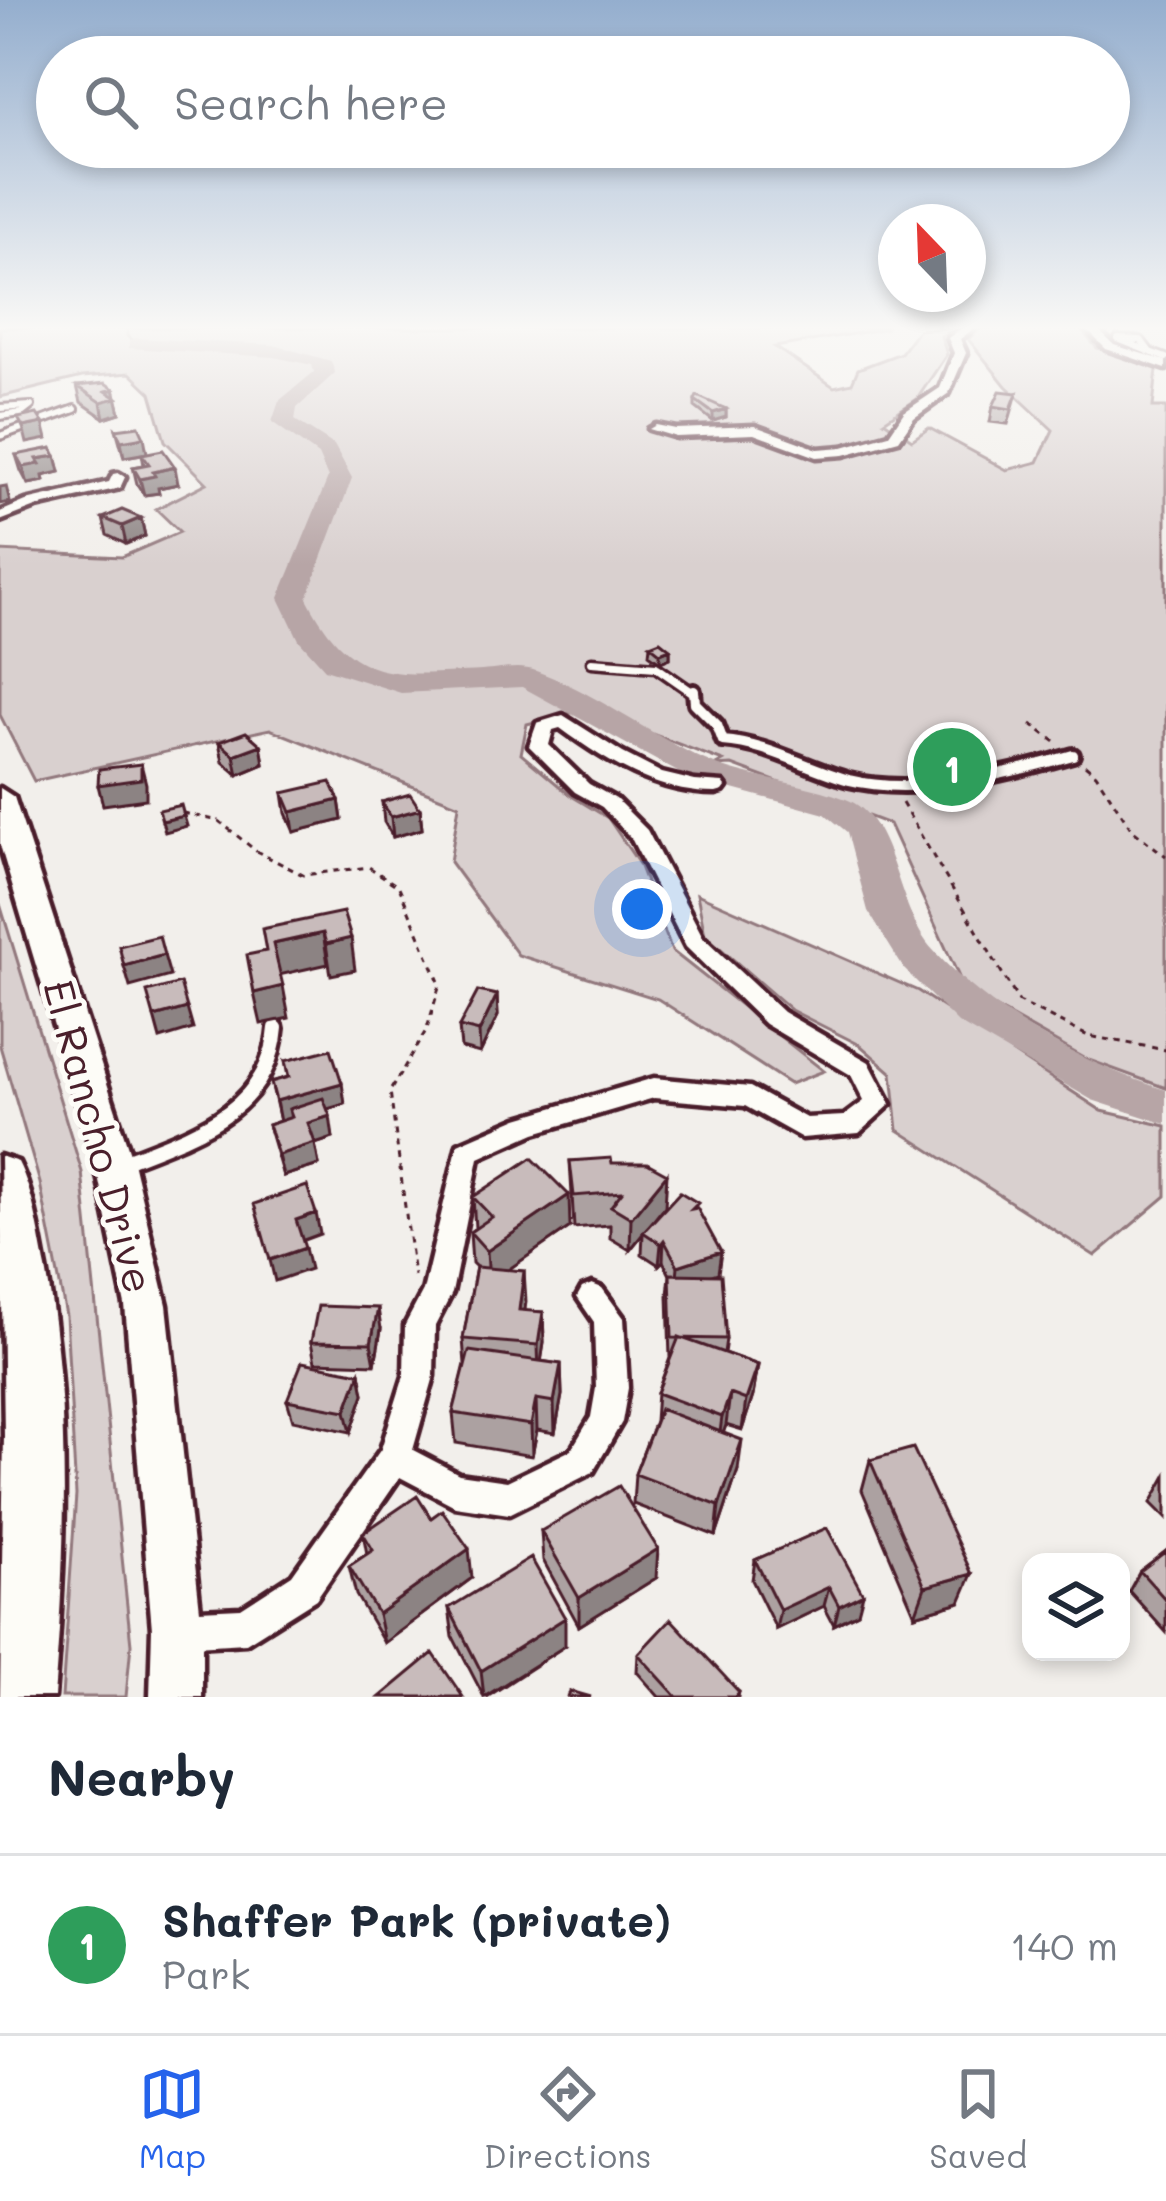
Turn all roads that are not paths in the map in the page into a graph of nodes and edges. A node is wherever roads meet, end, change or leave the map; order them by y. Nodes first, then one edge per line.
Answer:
1 (920, 407) edge
2 (75, 409) dead end
3 (656, 429) dead end
4 (0, 436) edge
5 (118, 477) dead end
6 (0, 517) edge
7 (592, 662) dead end
8 (1073, 755) road end
9 (716, 787) dead end
10 (0, 797) edge
11 (276, 1028) dead end
12 (115, 1166) junction
13 (0, 1177) edge
14 (592, 1297) dead end
15 (395, 1456) junction
16 (178, 1629) junction
17 (20, 1697) edge
18 (176, 1697) edge

1 - 3 street
2 - 4 lane
5 - 6 street
7 - 8 lane
9 - 15 street
10 - 12 street, El Rancho Drive
11 - 12 lane
12 - 16 street, El Rancho Drive
13 - 17 highway
14 - 15 street
15 - 16 street
16 - 18 street, El Rancho Drive

